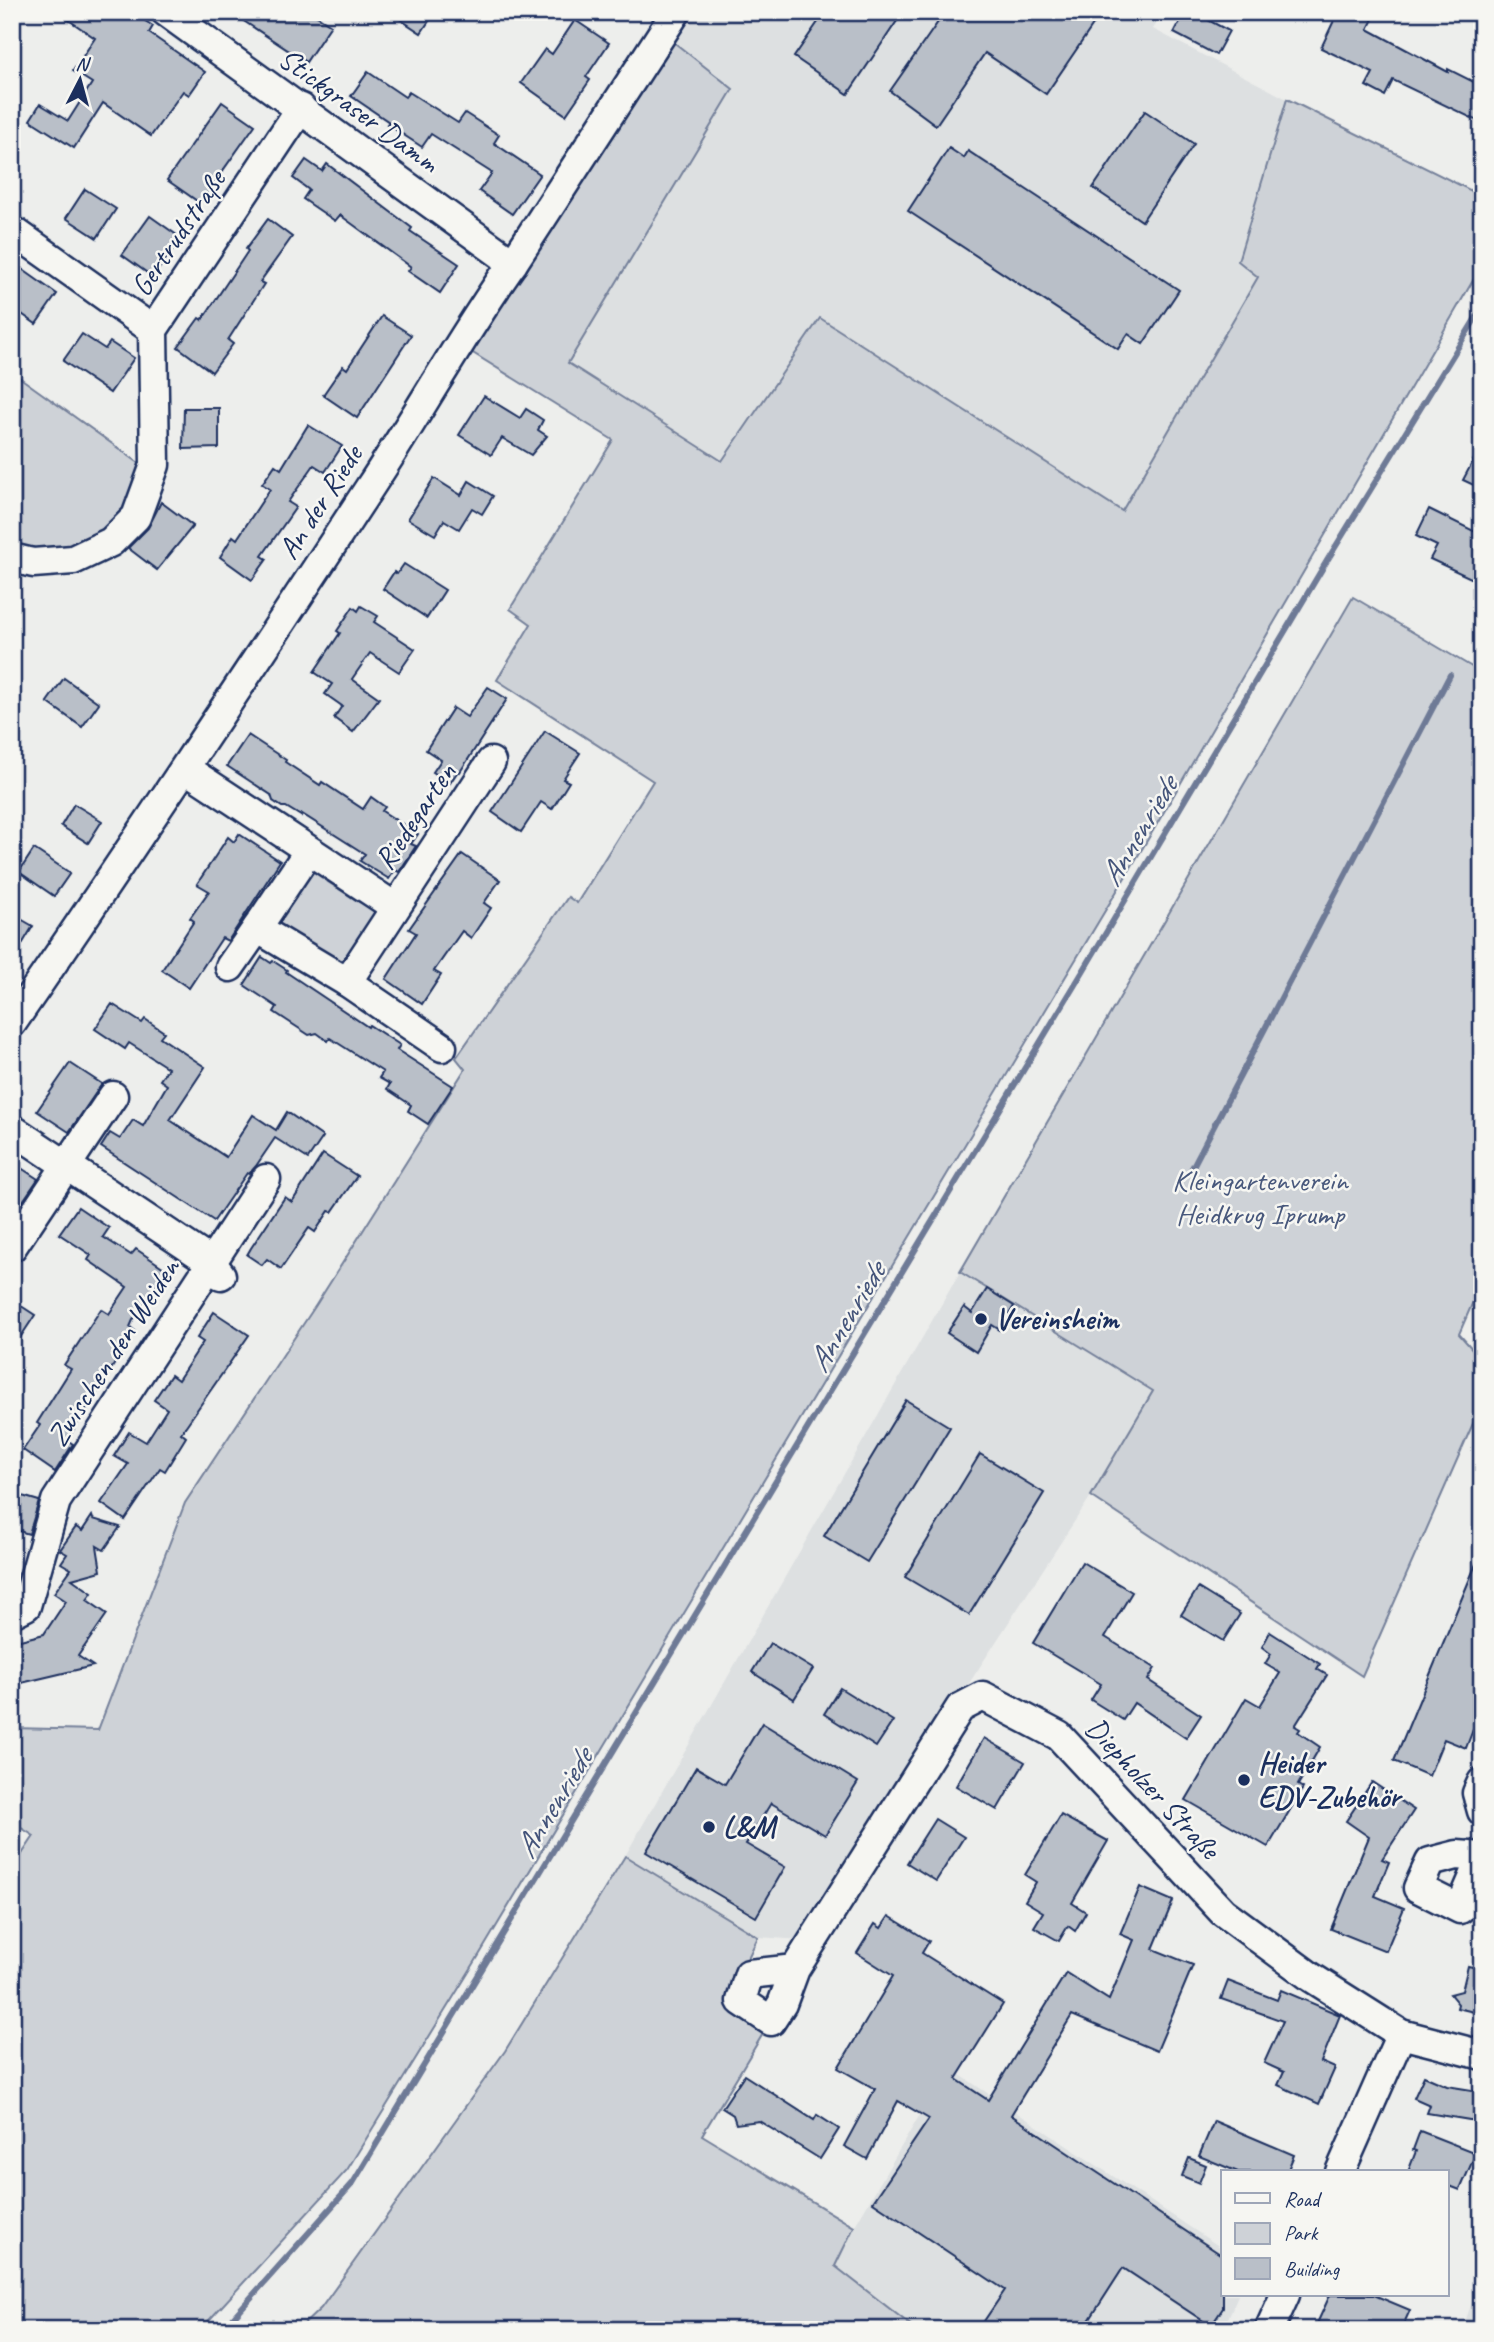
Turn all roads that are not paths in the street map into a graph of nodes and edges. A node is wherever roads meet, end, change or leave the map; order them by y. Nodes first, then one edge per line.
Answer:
1 (166, 12) edge
2 (676, 12) edge
3 (301, 108) junction
4 (12, 230) edge
5 (513, 262) junction
6 (153, 330) junction
7 (12, 558) edge
8 (491, 762) dead end
9 (186, 769) junction
10 (308, 852) junction
11 (394, 907) junction
12 (257, 928) junction
13 (230, 967) dead end
14 (346, 982) junction
15 (12, 1023) edge
16 (442, 1047) dead end
17 (113, 1096) dead end
18 (12, 1129) edge
19 (65, 1165) junction
20 (266, 1179) dead end
21 (12, 1247) edge
22 (216, 1268) junction
23 (12, 1613) edge
24 (1482, 1782) edge
25 (1482, 1811) edge
26 (1482, 1858) edge
27 (795, 1969) dead end
28 (1401, 2034) junction
29 (1482, 2055) edge
30 (1341, 2170) edge
31 (1285, 2296) edge
32 (1269, 2330) edge

1 - 3 street, Stickgraser Damm
2 - 5 street, An der Riede
3 - 5 street, Stickgraser Damm
3 - 6 street, Gertrudstraße
4 - 6 street
5 - 9 street, An der Riede
6 - 7 street, Gertrudstraße
8 - 11 street, Riedegarten
9 - 10 street, Riedegarten
9 - 15 street, An der Riede
10 - 11 street, Riedegarten
10 - 12 street
11 - 14 street, Riedegarten
12 - 13 street
12 - 14 street
14 - 16 street
17 - 19 street
18 - 19 street, Zwischen den Weiden
19 - 21 street
19 - 22 street, Zwischen den Weiden
20 - 22 street, Zwischen den Weiden
22 - 23 street, Zwischen den Weiden
24 - 25 street
26 - 26 street
27 - 28 street, Diepholzer Straße
28 - 29 street
28 - 30 street
31 - 32 street

